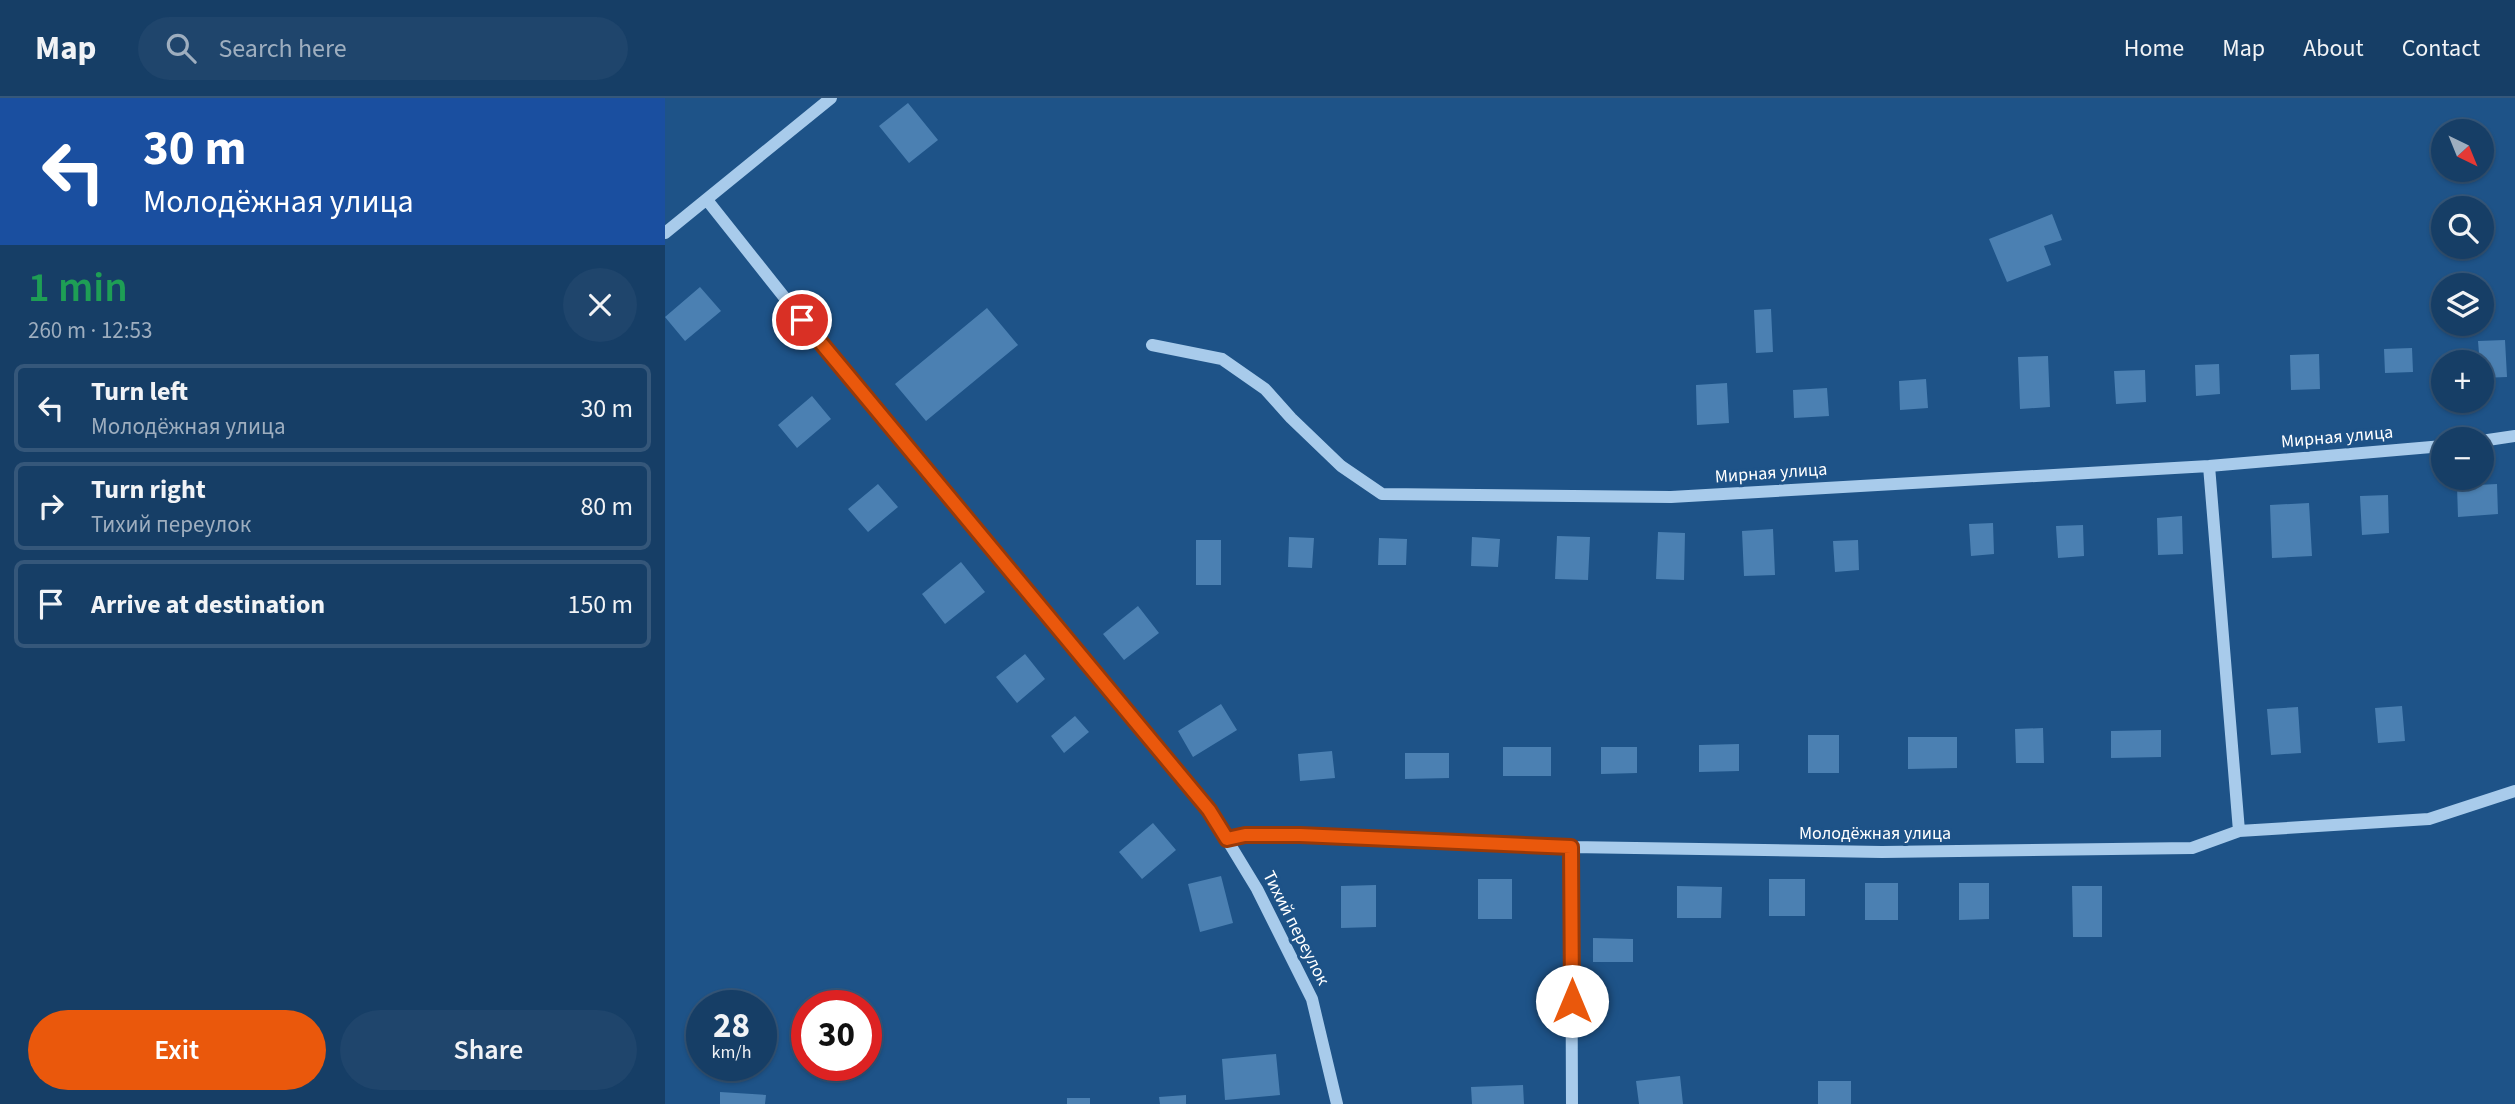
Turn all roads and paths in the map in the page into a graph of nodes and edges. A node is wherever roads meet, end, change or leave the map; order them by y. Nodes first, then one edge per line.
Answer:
1 (831, 98) edge
2 (706, 200) junction
3 (665, 233) edge
4 (1152, 345) dead end
5 (2515, 436) edge
6 (2494, 438) edge
7 (2431, 447) edge
8 (2209, 466) junction
9 (2515, 791) edge
10 (2239, 831) junction
11 (1227, 839) junction
12 (1571, 847) junction
13 (1337, 1104) edge
14 (1573, 1104) edge

1 - 2 street
2 - 3 street
2 - 11 street, Тихий переулок
4 - 8 street, Мирная улица
5 - 6 street
7 - 8 street, Мирная улица
8 - 10 street
9 - 10 street, Молодёжная улица
10 - 12 street, Молодёжная улица
11 - 12 street, Молодёжная улица
11 - 13 street, Тихий переулок
12 - 14 street

